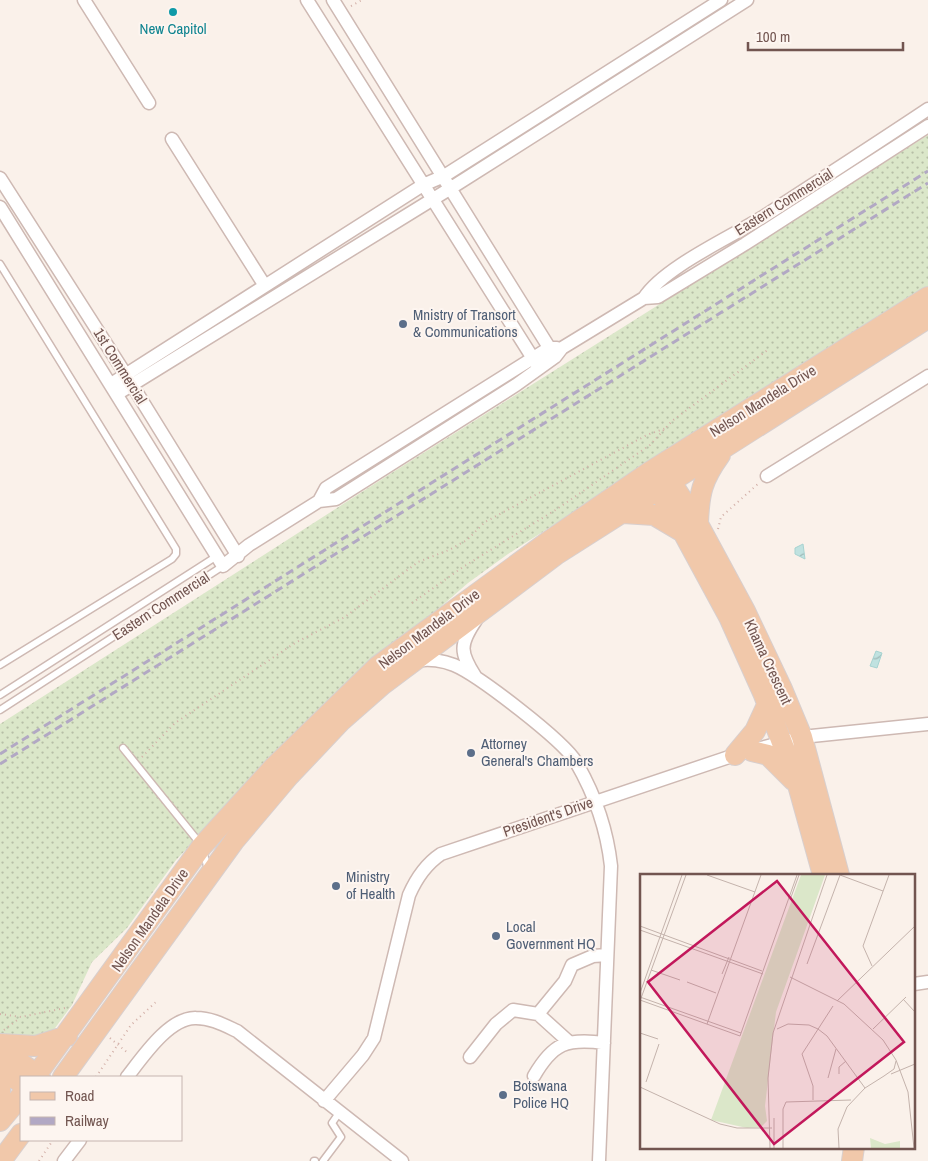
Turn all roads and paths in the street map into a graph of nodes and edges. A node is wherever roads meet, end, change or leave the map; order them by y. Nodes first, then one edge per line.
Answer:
1 (84, 0) edge
2 (307, 0) edge
3 (333, 0) edge
4 (721, 0) edge
5 (747, 0) edge
6 (150, 103) dead end
7 (928, 109) edge
8 (928, 126) edge
9 (172, 139) dead end
10 (444, 176) junction
11 (0, 178) edge
12 (423, 185) junction
13 (450, 188) junction
14 (432, 197) junction
15 (0, 207) edge
16 (0, 264) edge
17 (265, 286) junction
18 (928, 297) edge
19 (644, 298) junction
20 (928, 318) edge
21 (769, 349) dead end
22 (555, 351) junction
23 (536, 363) junction
24 (928, 376) edge
25 (129, 379) junction
26 (114, 389) junction
27 (666, 428) junction
28 (722, 451) junction
29 (654, 469) junction
30 (767, 476) joint
31 (666, 486) junction
32 (623, 513) junction
33 (691, 529) junction
34 (718, 530) dead end
35 (235, 551) junction
36 (220, 561) junction
37 (412, 602) dead end
38 (486, 606) junction
39 (411, 662) junction
40 (0, 665) edge
41 (475, 676) junction
42 (0, 695) edge
43 (767, 705) junction
44 (0, 710) edge
45 (928, 724) edge
46 (802, 737) junction
47 (782, 741) junction
48 (123, 748) dead end
49 (744, 753) junction
50 (136, 763) junction
51 (798, 784) junction
52 (595, 801) junction
53 (220, 843) junction
54 (209, 874) junction
55 (823, 874) edge
56 (838, 874) edge
57 (607, 955) junction
58 (157, 1001) dead end
59 (67, 1008) dead end
60 (0, 1014) edge
61 (538, 1014) junction
62 (21, 1017) junction
63 (0, 1032) edge
64 (106, 1035) dead end
65 (66, 1036) junction
66 (569, 1042) junction
67 (604, 1043) junction
68 (0, 1044) edge
69 (118, 1044) junction
70 (0, 1048) edge
71 (470, 1057) dead end
72 (139, 1062) junction
73 (0, 1066) edge
74 (28, 1076) edge
75 (31, 1076) edge
76 (35, 1076) edge
77 (65, 1076) edge
78 (97, 1076) edge
79 (129, 1076) edge
80 (534, 1076) dead end
81 (0, 1077) edge
82 (20, 1097) edge
83 (324, 1101) junction
84 (0, 1107) edge
85 (339, 1112) junction
86 (0, 1121) edge
87 (20, 1135) edge
88 (52, 1141) edge
89 (79, 1141) edge
90 (842, 1148) edge
91 (854, 1148) edge
92 (1, 1161) edge
93 (38, 1161) edge
94 (64, 1161) edge
95 (323, 1161) edge
96 (402, 1161) edge
97 (599, 1161) edge
98 (839, 1161) edge
99 (852, 1161) edge

1 - 6 street
2 - 12 street
3 - 10 street
4 - 10 street
5 - 13 street
7 - 19 street, Eastern Commercial
8 - 19 street, Eastern Commercial
9 - 17 street
10 - 12 street
10 - 13 street
11 - 25 street, 1st Commercial
12 - 14 street
12 - 17 street
13 - 14 street
13 - 22 street
14 - 23 street
14 - 25 street
15 - 26 street, 1st Commercial
16 - 40 lane
17 - 25 street
18 - 29 main road, Nelson Mandela Drive
19 - 22 street, Eastern Commercial
20 - 28 main road, Nelson Mandela Drive
21 - 27 path
22 - 23 street, Eastern Commercial
23 - 35 street, Eastern Commercial
24 - 30 street
25 - 26 street
25 - 35 street, 1st Commercial
26 - 36 street, 1st Commercial
27 - 37 path
27 - 50 path
28 - 31 main road, Nelson Mandela Drive
28 - 33 main road
29 - 31 main road, Khama Crescent
29 - 53 main road, Nelson Mandela Drive
30 - 34 path
31 - 32 main road, Nelson Mandela Drive
31 - 33 main road, Khama Crescent
32 - 33 main road
32 - 38 main road, Nelson Mandela Drive
33 - 43 main road, Khama Crescent
33 - 46 main road, Khama Crescent
35 - 36 street, Eastern Commercial
36 - 42 lane
36 - 44 lane, Eastern Commercial
38 - 39 main road, Nelson Mandela Drive
38 - 41 street
39 - 41 street
39 - 53 main road, Nelson Mandela Drive
41 - 52 street
43 - 47 main road, Khama Crescent
43 - 49 main road
45 - 46 street, President's Drive
46 - 47 street, President's Drive
46 - 56 main road, Khama Crescent
47 - 49 street, President's Drive
47 - 51 main road, Khama Crescent
48 - 50 lane
49 - 51 main road
49 - 52 street, President's Drive
50 - 53 lane
51 - 55 main road, Khama Crescent
52 - 57 street
52 - 83 street, President's Drive
53 - 54 main road, Nelson Mandela Drive
53 - 54 lane
53 - 65 main road, Nelson Mandela Drive
54 - 77 main road, Nelson Mandela Drive
57 - 61 street
57 - 67 street
58 - 69 path
59 - 62 path
60 - 62 path
61 - 66 street
61 - 71 street
62 - 63 path
64 - 69 path
65 - 68 main road
65 - 76 main road, Nelson Mandela Drive
66 - 67 street
66 - 80 street
67 - 97 street
69 - 72 path
69 - 78 path
70 - 75 main road
72 - 79 street
72 - 83 street
73 - 74 main road
81 - 84 main road
82 - 86 main road
83 - 85 street
85 - 95 lane
85 - 96 street
87 - 92 main road
88 - 93 path
89 - 94 street
90 - 98 main road
91 - 99 main road

